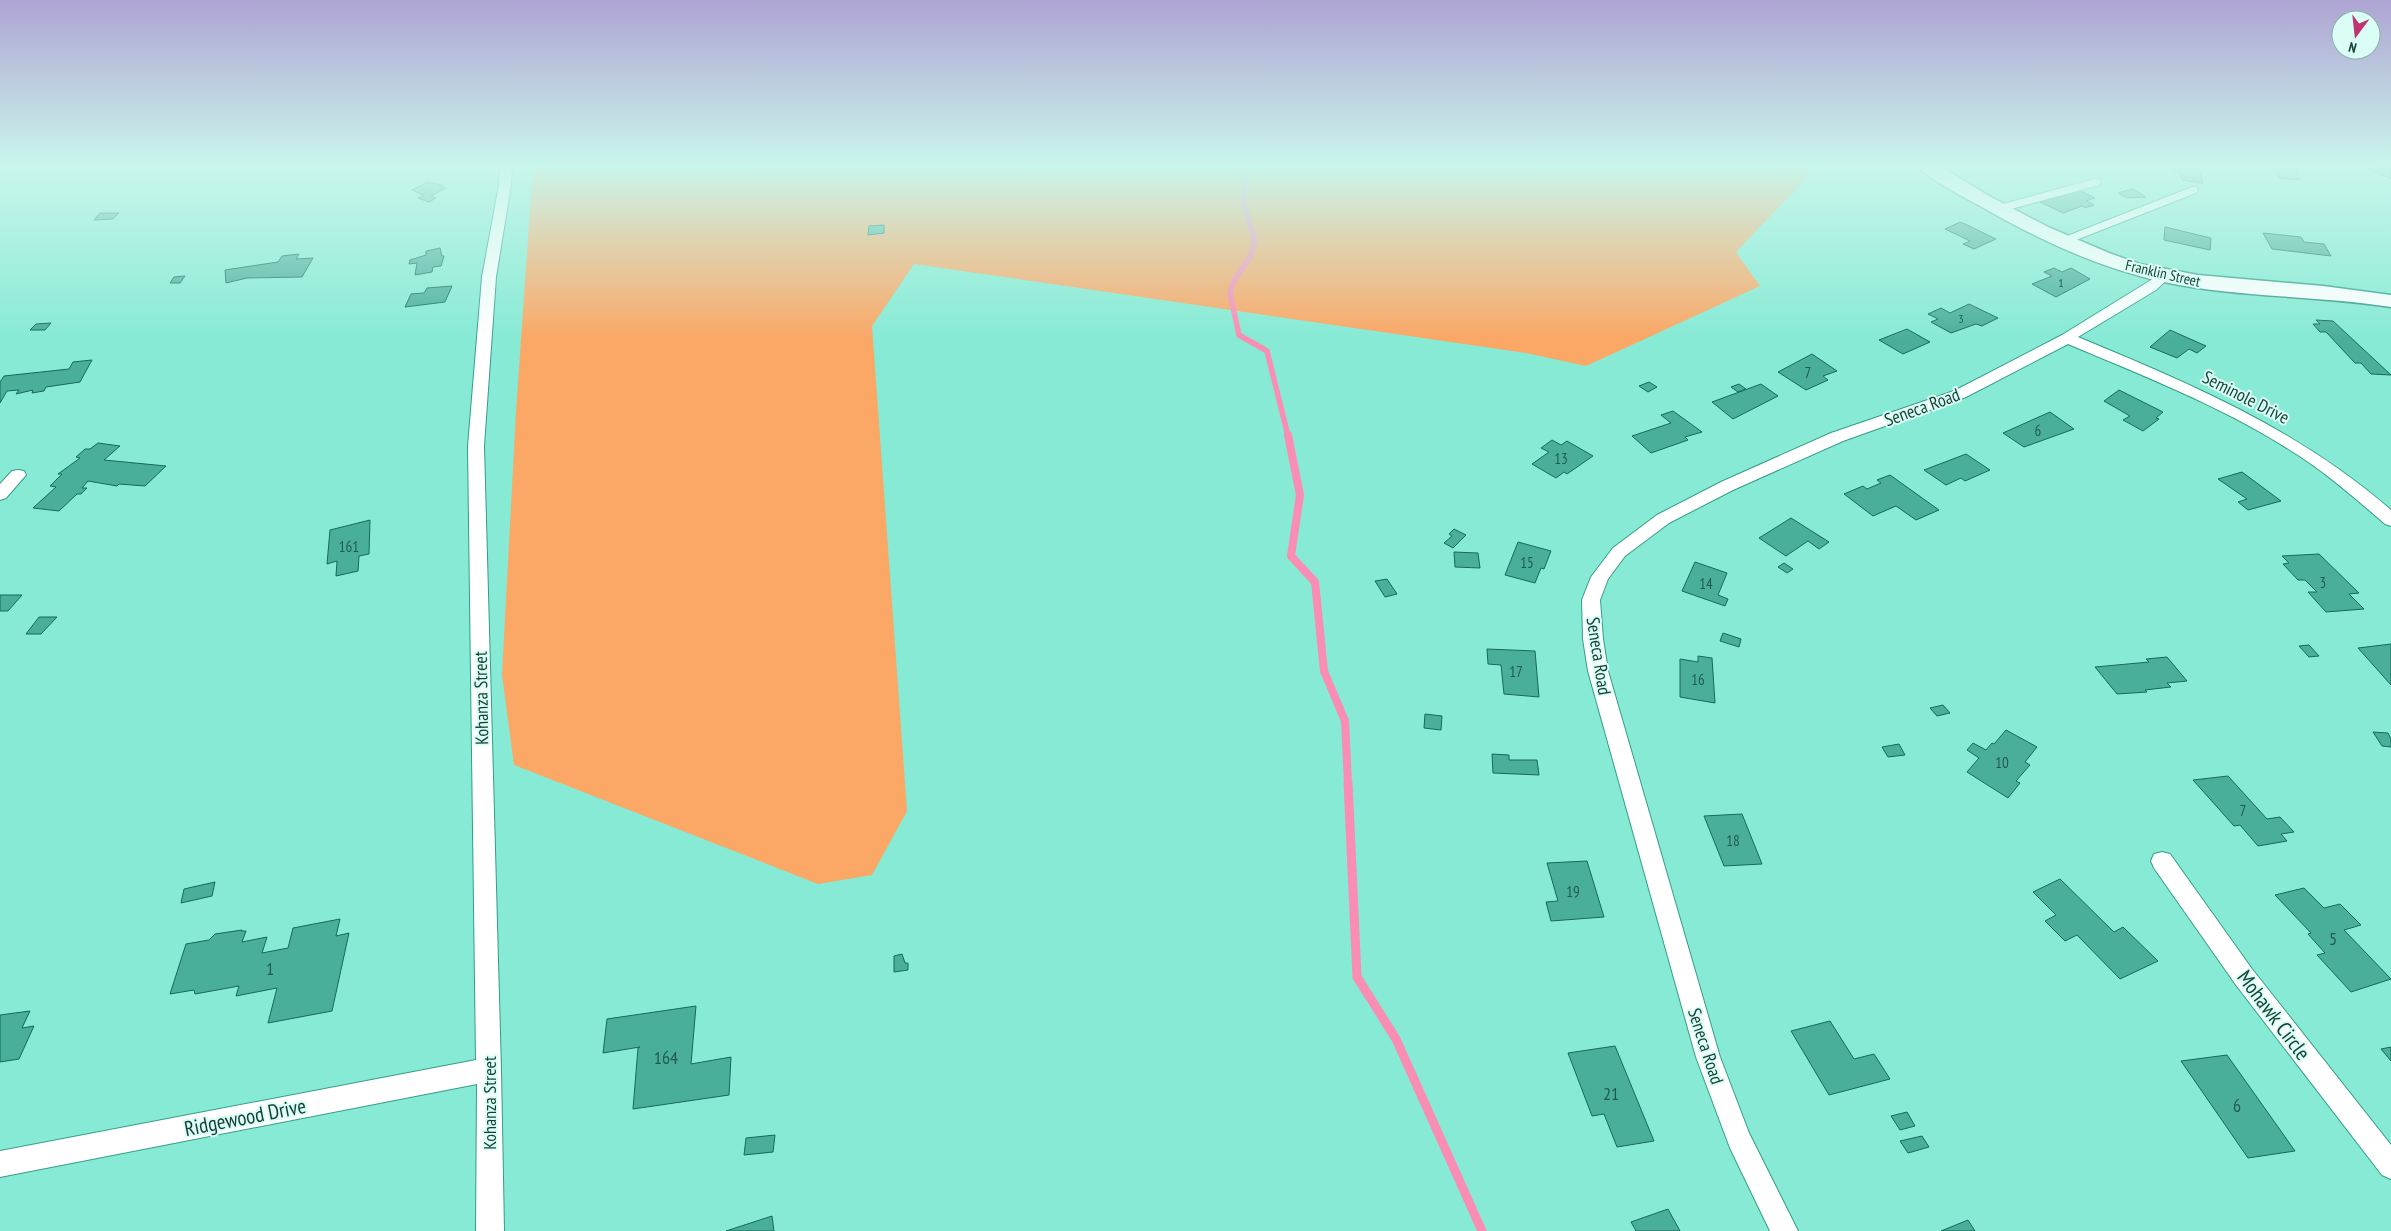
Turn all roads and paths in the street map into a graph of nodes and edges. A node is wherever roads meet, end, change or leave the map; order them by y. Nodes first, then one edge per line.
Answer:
1 (498, 223) edge
2 (2029, 223) edge
3 (2107, 223) edge
4 (2064, 240) junction
5 (2164, 276) junction
6 (2391, 301) edge
7 (2067, 338) junction
8 (18, 475) dead end
9 (0, 494) edge
10 (2391, 520) edge
11 (2162, 861) dead end
12 (489, 1070) junction
13 (0, 1164) edge
14 (2391, 1166) edge
15 (490, 1231) edge
16 (1784, 1231) edge

1 - 12 street, Kohanza Street
2 - 4 main road, Franklin Street
3 - 4 lane
4 - 5 main road, Franklin Street
5 - 6 main road, Franklin Street
5 - 7 street, Seneca Road
7 - 10 street, Seminole Drive
7 - 16 street, Seneca Road
8 - 9 street
11 - 14 street, Mohawk Circle
12 - 13 street, Ridgewood Drive
12 - 15 street, Kohanza Street

